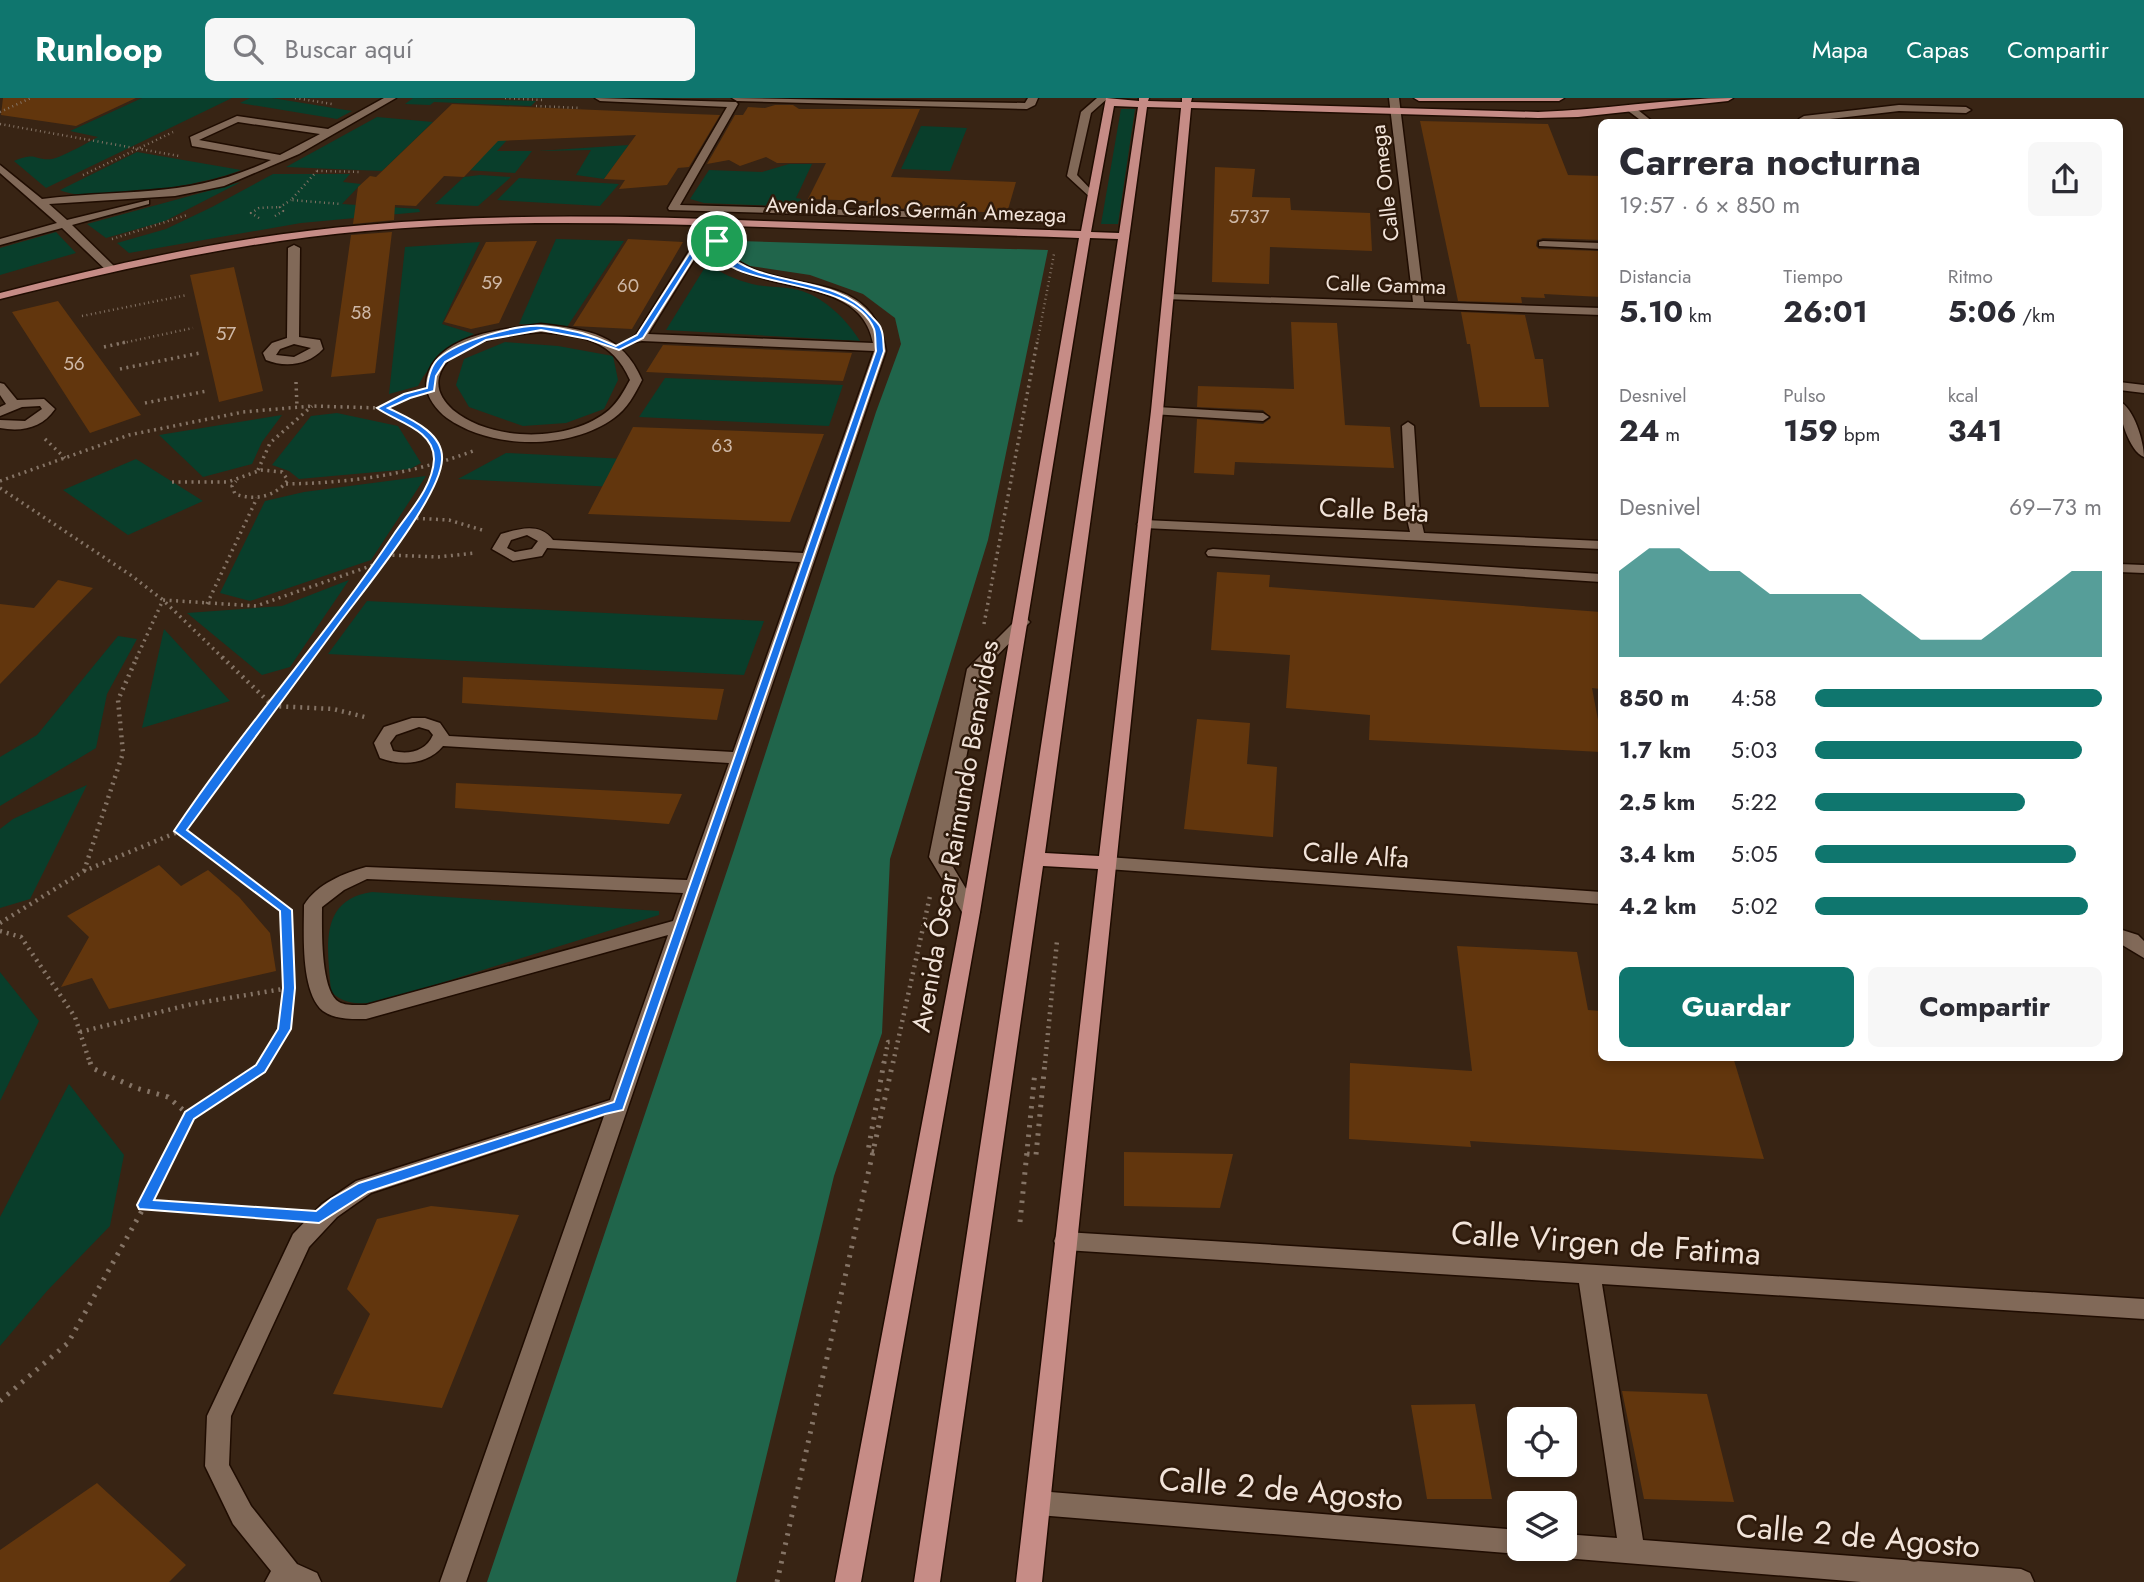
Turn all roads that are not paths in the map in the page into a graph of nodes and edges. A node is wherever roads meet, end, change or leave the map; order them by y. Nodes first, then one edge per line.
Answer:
1 (391, 98) edge
2 (600, 98) edge
3 (1033, 98) edge
4 (1394, 98) edge
5 (1419, 98) edge
6 (1559, 98) edge
7 (1728, 98) edge
8 (1960, 98) edge
9 (735, 100) edge
10 (1108, 100) edge
11 (1144, 101) edge
12 (1187, 102) edge
13 (1630, 108) junction
14 (1966, 110) junction
15 (1396, 112) junction
16 (1644, 119) edge
17 (1804, 119) dead end
18 (1970, 119) edge
19 (327, 132) junction
20 (281, 158) junction
21 (0, 168) edge
22 (175, 193) junction
23 (1092, 197) junction
24 (40, 202) junction
25 (969, 216) dead end
26 (65, 224) junction
27 (717, 237) junction
28 (1084, 241) junction
29 (0, 242) edge
30 (1122, 242) junction
31 (1543, 244) dead end
32 (1598, 246) edge
33 (294, 248) junction
34 (111, 269) junction
35 (0, 296) edge
36 (1169, 297) junction
37 (1419, 305) junction
38 (0, 307) edge
39 (1598, 312) edge
40 (640, 337) junction
41 (293, 340) dead end
42 (880, 347) junction
43 (616, 349) junction
44 (2123, 386) edge
45 (0, 387) edge
46 (2144, 389) edge
47 (14, 405) junction
48 (0, 412) edge
49 (2123, 413) edge
50 (1156, 417) junction
51 (1259, 422) dead end
52 (0, 424) edge
53 (1408, 426) dead end
54 (2144, 453) edge
55 (1144, 524) junction
56 (1418, 537) junction
57 (545, 544) junction
58 (1598, 545) edge
59 (1213, 553) dead end
60 (809, 558) junction
61 (2123, 568) edge
62 (2144, 569) edge
63 (1598, 578) edge
64 (1022, 622) junction
65 (439, 741) junction
66 (739, 758) junction
67 (1035, 859) junction
68 (1107, 863) junction
69 (695, 887) junction
70 (1598, 898) edge
71 (971, 912) junction
72 (681, 925) junction
73 (2123, 937) edge
74 (2144, 951) edge
75 (619, 1107) junction
76 (1065, 1241) junction
77 (1589, 1274) junction
78 (2144, 1309) edge
79 (1038, 1503) junction
80 (1507, 1541) edge
81 (1577, 1547) edge
82 (1632, 1551) junction
83 (292, 1579) edge
84 (453, 1582) edge
85 (848, 1582) edge
86 (927, 1582) edge
87 (1029, 1582) edge
88 (2021, 1582) edge

1 - 19 street
2 - 9 street
3 - 9 street
4 - 15 street, Calle Omega
5 - 6 main road
7 - 13 main road
8 - 14 street
9 - 25 street
10 - 11 main road
10 - 23 main road, Avenida Óscar Raimundo Benavides
10 - 23 street
11 - 12 main road
11 - 30 main road
12 - 15 main road
12 - 36 main road
13 - 15 main road
13 - 16 street
14 - 17 street
14 - 18 street
15 - 37 street, Calle Omega
19 - 20 street
19 - 20 street
20 - 22 street
21 - 24 street
22 - 24 street
22 - 26 street
23 - 28 main road, Avenida Óscar Raimundo Benavides
24 - 26 street
26 - 29 street
26 - 34 street
27 - 28 main road, Avenida Carlos Germán Amezaga
27 - 33 main road, Avenida Carlos Germán Amezaga
27 - 40 street
27 - 42 street
28 - 30 main road, Avenida Carlos Germán Amezaga
28 - 34 main road, Avenida Carlos Germán Amezaga
28 - 64 main road, Avenida Óscar Raimundo Benavides
30 - 67 main road
31 - 32 street
33 - 38 main road, Avenida Carlos Germán Amezaga
33 - 41 street
34 - 35 main road, Avenida Carlos Germán Amezaga
36 - 37 street, Calle Gamma
36 - 50 main road
37 - 39 street, Calle Gamma
40 - 42 street
40 - 43 street
42 - 60 street
43 - 43 street
44 - 46 street
45 - 47 street
47 - 48 street
47 - 52 street
49 - 54 street
50 - 51 street
50 - 55 main road
53 - 56 street
55 - 56 street, Calle Beta
55 - 68 main road
56 - 58 street, Calle Beta
57 - 57 street
57 - 60 street
59 - 63 street
60 - 66 street
61 - 62 street
64 - 71 main road, Avenida Óscar Raimundo Benavides
64 - 71 street
65 - 65 street
65 - 66 street
66 - 69 street
67 - 68 main road
67 - 86 main road
68 - 70 street, Calle Alfa
68 - 76 main road
69 - 72 street
69 - 72 street
71 - 85 main road, Avenida Óscar Raimundo Benavides
72 - 75 street
73 - 74 street
75 - 83 street
75 - 84 street
76 - 77 street, Calle Virgen de Fatima
76 - 79 main road
77 - 78 street, Calle Virgen de Fatima
77 - 82 street
79 - 80 street, Calle 2 de Agosto
79 - 87 main road
81 - 82 street, Calle 2 de Agosto
82 - 88 street, Calle 2 de Agosto

